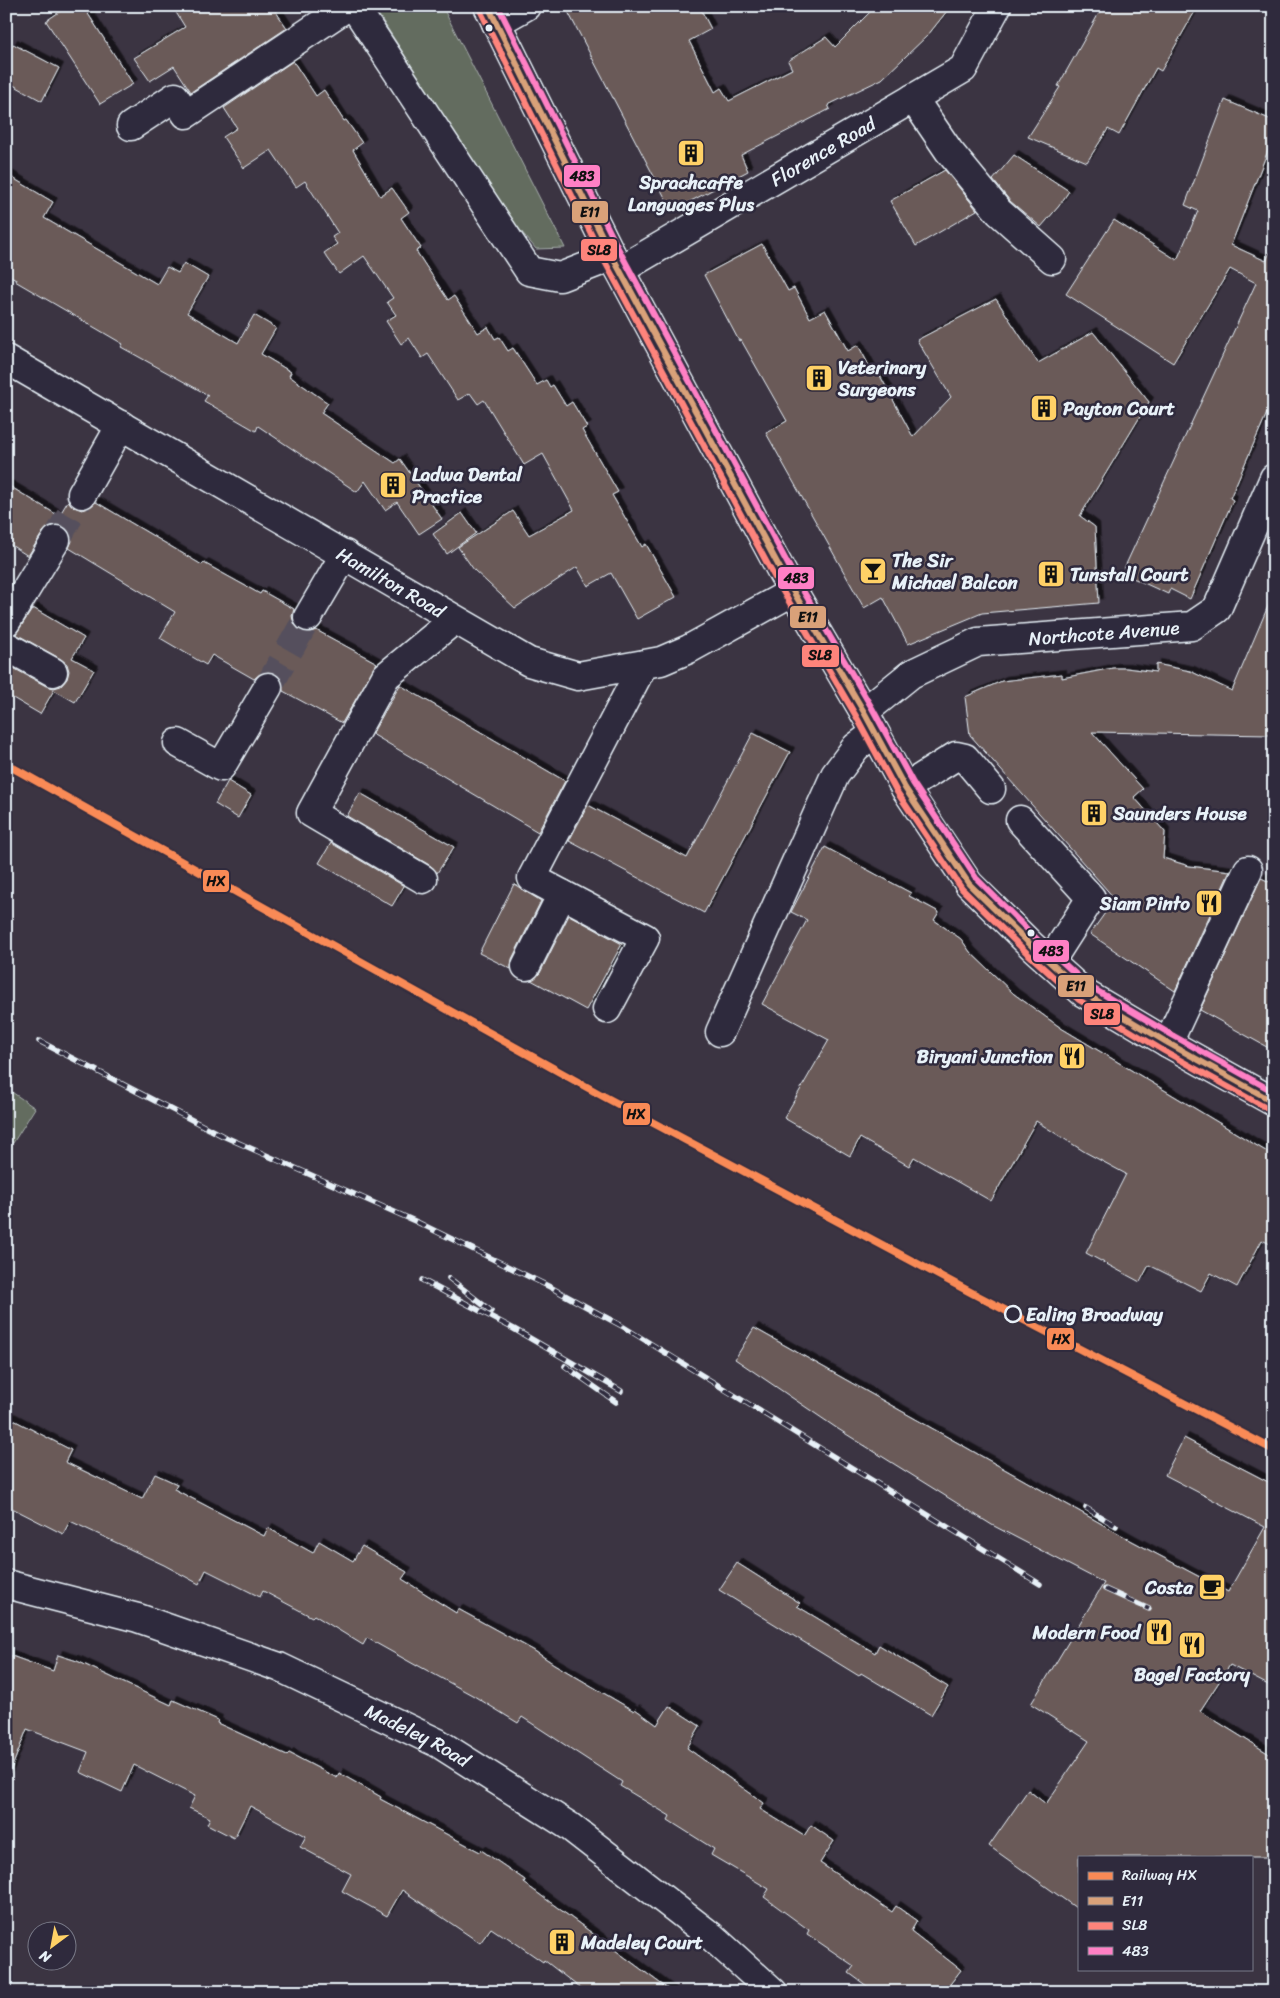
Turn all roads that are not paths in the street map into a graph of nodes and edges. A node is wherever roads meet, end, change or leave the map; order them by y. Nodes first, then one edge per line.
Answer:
1 (348, 6) edge
2 (354, 6) edge
3 (526, 6) edge
4 (997, 6) edge
5 (492, 14) edge
6 (913, 98) junction
7 (131, 126) dead end
8 (1052, 259) dead end
9 (616, 262) junction
10 (6, 359) edge
11 (121, 425) junction
12 (1274, 478) edge
13 (82, 494) tunnel mouth
14 (56, 540) tunnel mouth
15 (345, 554) junction
16 (794, 591) junction
17 (308, 617) tunnel mouth
18 (454, 620) junction
19 (6, 622) edge
20 (6, 646) edge
21 (644, 665) junction
22 (53, 672) dead end
23 (268, 687) tunnel mouth
24 (870, 722) junction
25 (178, 743) dead end
26 (905, 788) junction
27 (991, 789) dead end
28 (1020, 820) dead end
29 (1248, 870) dead end
30 (423, 879) dead end
31 (562, 894) junction
32 (1050, 962) junction
33 (526, 966) dead end
34 (607, 1009) dead end
35 (720, 1032) dead end
36 (1168, 1043) junction
37 (1274, 1102) edge
38 (6, 1584) edge
39 (773, 1992) edge

1 - 7 street
2 - 9 street, Florence Road
3 - 5 street
4 - 6 street, Florence Road
5 - 9 street
6 - 8 street
6 - 9 street, Florence Road
9 - 16 street
10 - 11 street, Hamilton Road
11 - 13 street
11 - 15 street, Hamilton Road
12 - 24 street, Northcote Avenue
14 - 19 street
15 - 17 street
15 - 18 street, Hamilton Road
16 - 21 street, Hamilton Road
16 - 24 street
18 - 21 street, Hamilton Road
18 - 30 street
20 - 22 street
21 - 31 street
23 - 25 street
24 - 26 street
24 - 35 street, Northcote Avenue
26 - 27 street
26 - 32 street
28 - 32 street
29 - 36 street
31 - 33 street
31 - 34 street
32 - 36 street
36 - 37 street
38 - 39 street, Madeley Road

